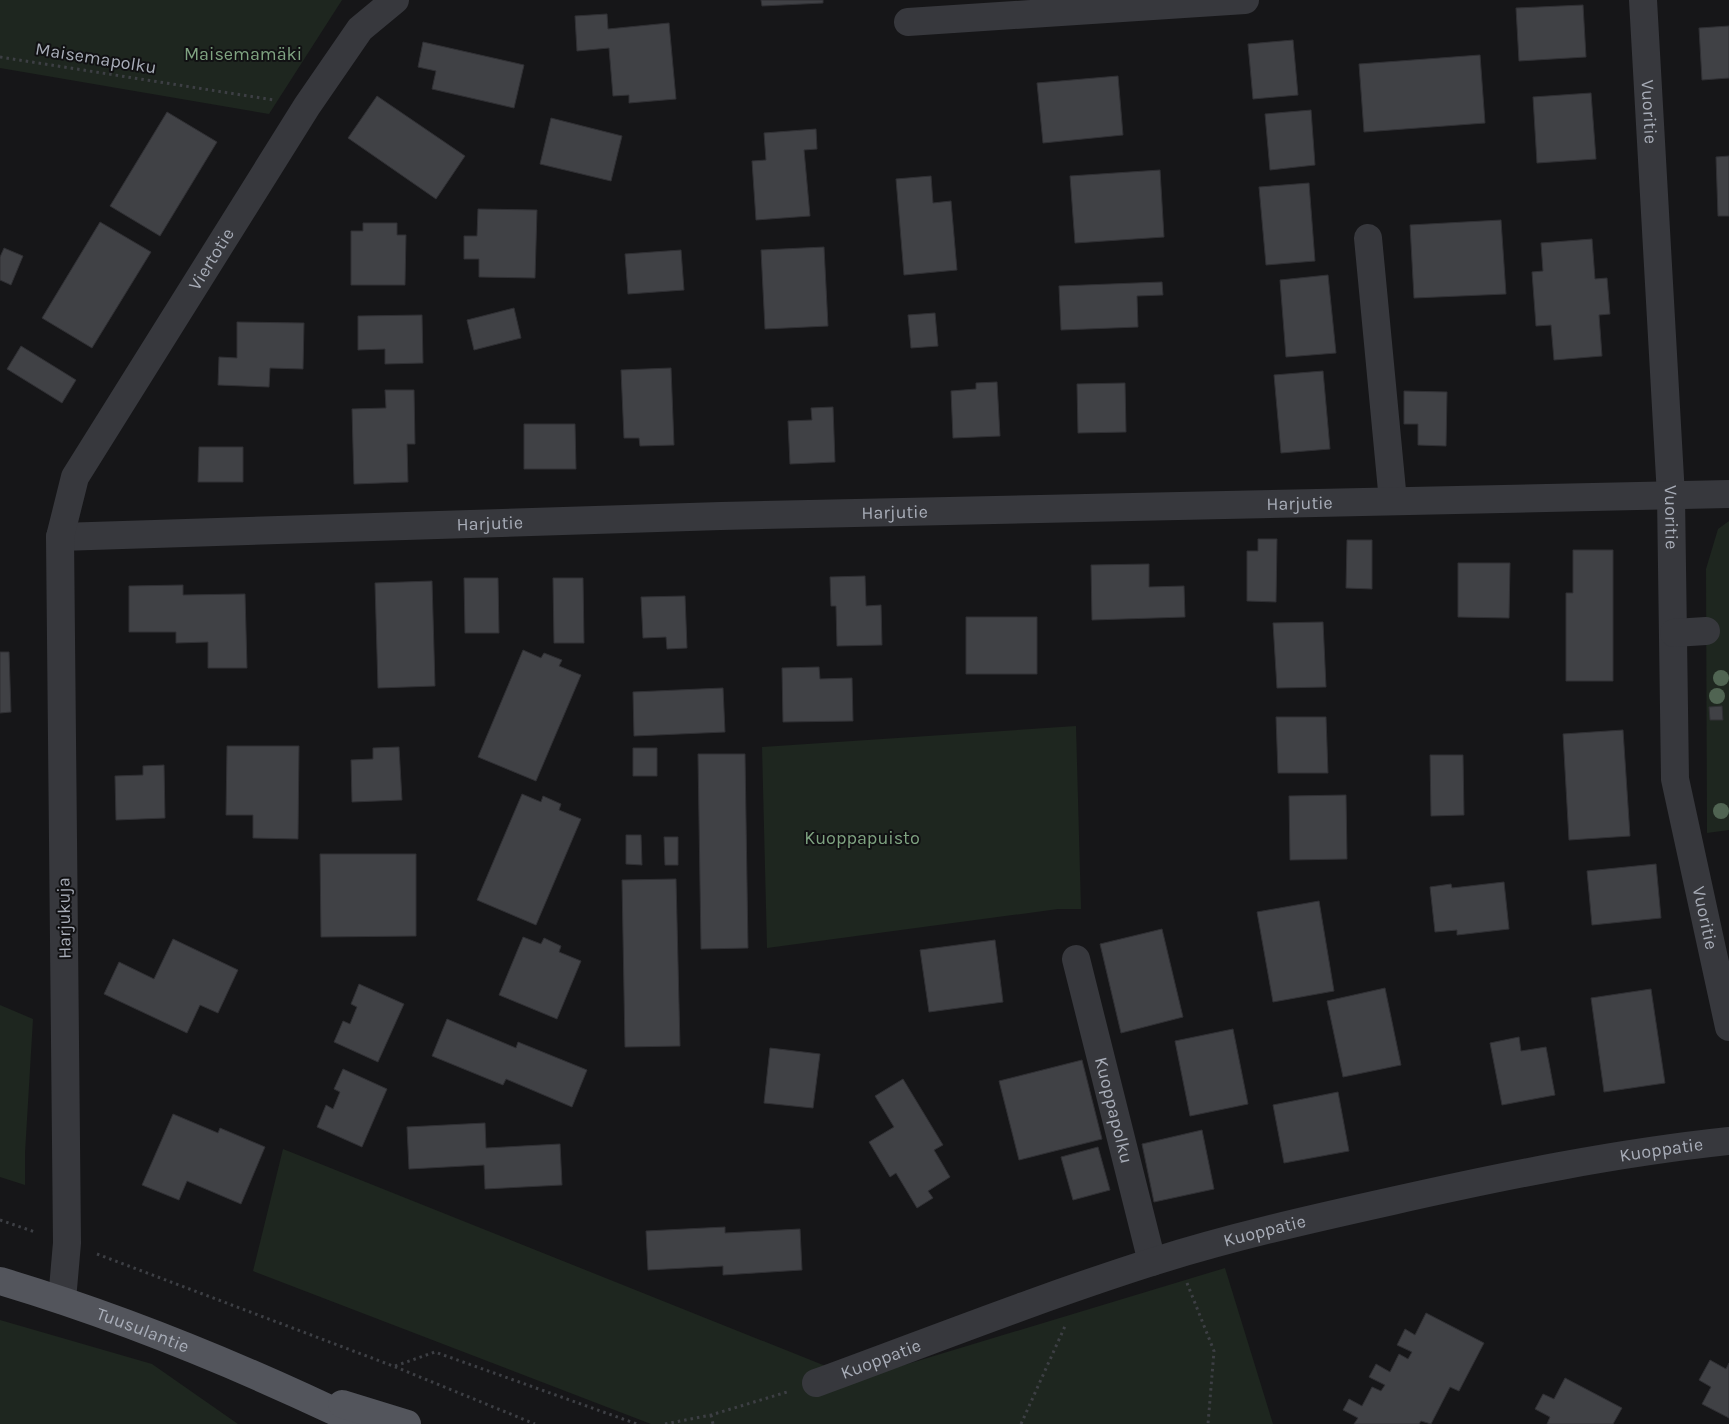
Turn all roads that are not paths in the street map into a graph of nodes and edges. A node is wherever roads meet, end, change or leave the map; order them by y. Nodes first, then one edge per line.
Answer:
1 (395, 0) edge
2 (1245, 0) edge
3 (1643, 0) edge
4 (908, 22) dead end
5 (1368, 238) dead end
6 (1729, 494) edge
7 (1671, 496) junction
8 (1393, 501) junction
9 (60, 537) junction
10 (1706, 631) dead end
11 (1674, 632) junction
12 (1076, 958) dead end
13 (1729, 1027) edge
14 (1729, 1142) edge
15 (1164, 1258) junction
16 (0, 1281) edge
17 (62, 1300) junction
18 (816, 1383) road end
19 (284, 1387) junction
20 (362, 1424) edge
21 (408, 1424) edge

1 - 9 street, Viertotie
2 - 4 street
3 - 7 street, Vuoritie
5 - 8 street
6 - 7 street, Harjutie
7 - 8 street, Harjutie
7 - 11 street, Vuoritie
8 - 9 street, Harjutie
9 - 17 street, Harjukuja
10 - 11 street
11 - 13 street, Vuoritie
12 - 15 street, Kuoppapolku
14 - 15 street, Kuoppatie
15 - 18 street, Kuoppatie
16 - 17 main road, Tuusulantie
17 - 19 main road, Tuusulantie
19 - 20 main road, Tuusulantie
19 - 21 main road, Tuusulantie

